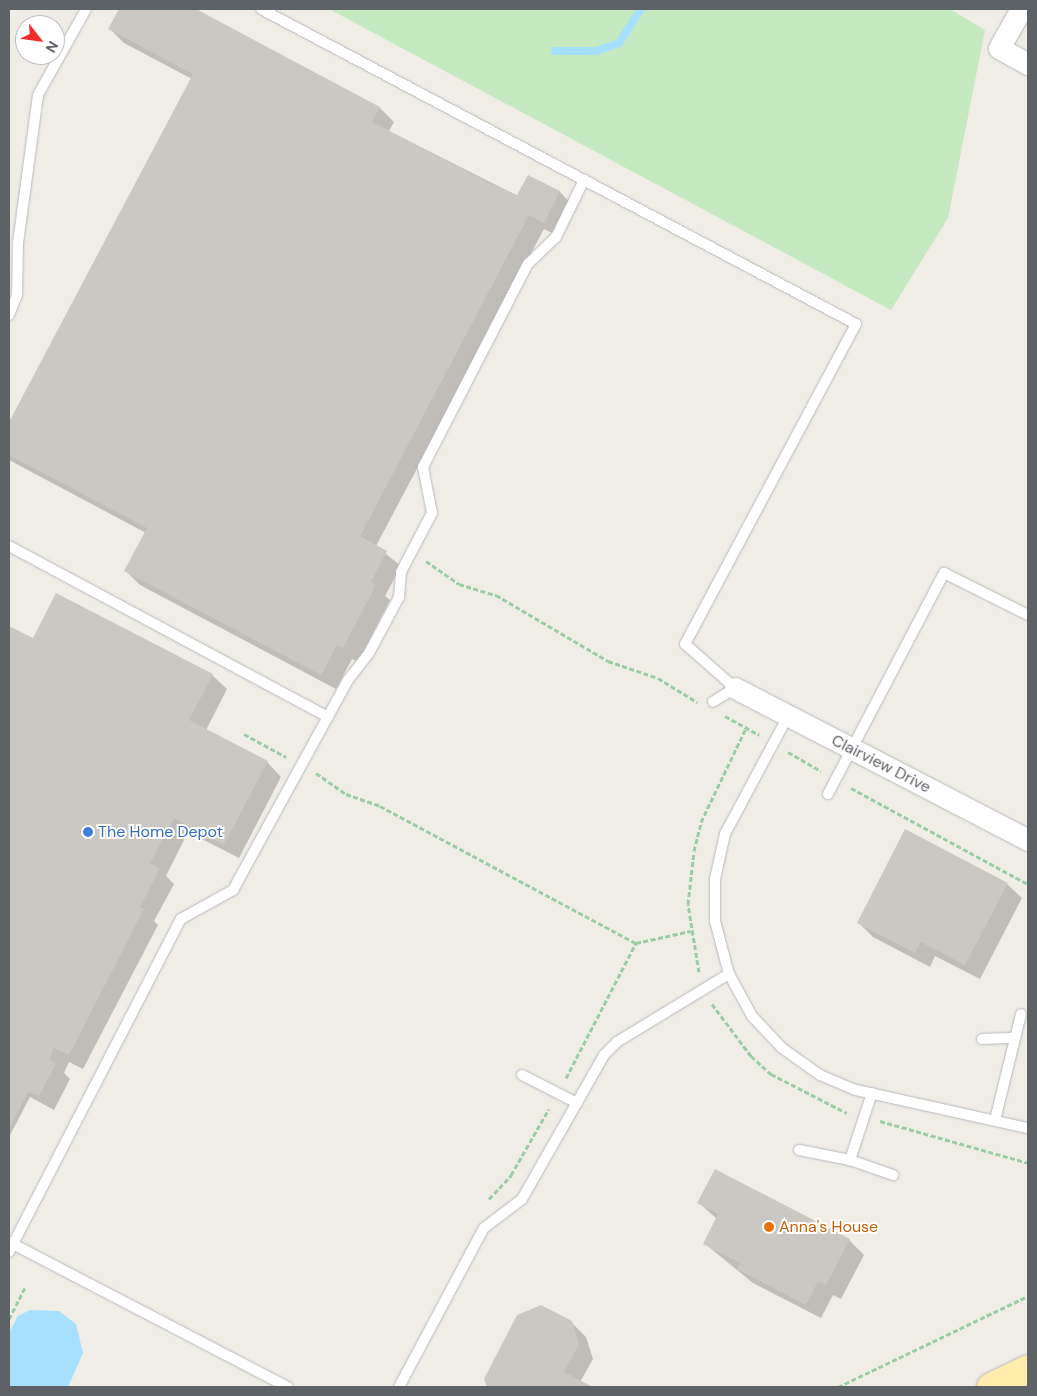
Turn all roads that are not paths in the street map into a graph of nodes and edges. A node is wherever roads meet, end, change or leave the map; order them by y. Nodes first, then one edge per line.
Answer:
1 (86, 9) edge
2 (261, 9) edge
3 (1021, 9) edge
4 (1028, 64) edge
5 (584, 180) junction
6 (9, 315) edge
7 (9, 546) edge
8 (1028, 615) edge
9 (734, 688) junction
10 (713, 702) dead end
11 (788, 716) junction
12 (328, 717) junction
13 (852, 750) junction
14 (828, 794) dead end
15 (1028, 840) edge
16 (729, 974) junction
17 (1021, 1014) dead end
18 (1015, 1038) junction
19 (982, 1039) dead end
20 (522, 1075) dead end
21 (872, 1093) junction
22 (577, 1103) junction
23 (995, 1120) junction
24 (1026, 1129) edge
25 (798, 1150) dead end
26 (850, 1160) junction
27 (892, 1175) dead end
28 (11, 1248) edge
29 (1028, 1369) edge
30 (288, 1387) edge
31 (399, 1387) edge
32 (991, 1387) edge

1 - 6 lane
2 - 5 lane
3 - 4 street
5 - 9 lane
5 - 12 lane
7 - 12 lane
8 - 13 lane
9 - 10 lane
9 - 11 street, Clairview Drive
11 - 13 street, Clairview Drive
11 - 16 lane
12 - 28 lane
13 - 14 lane
13 - 15 street, Clairview Drive
16 - 21 lane
16 - 22 lane
17 - 18 lane
18 - 19 lane
18 - 23 lane
20 - 22 lane
21 - 23 lane
21 - 26 lane
22 - 31 lane
23 - 24 lane
25 - 26 lane
26 - 27 lane
28 - 30 lane
29 - 32 main road

